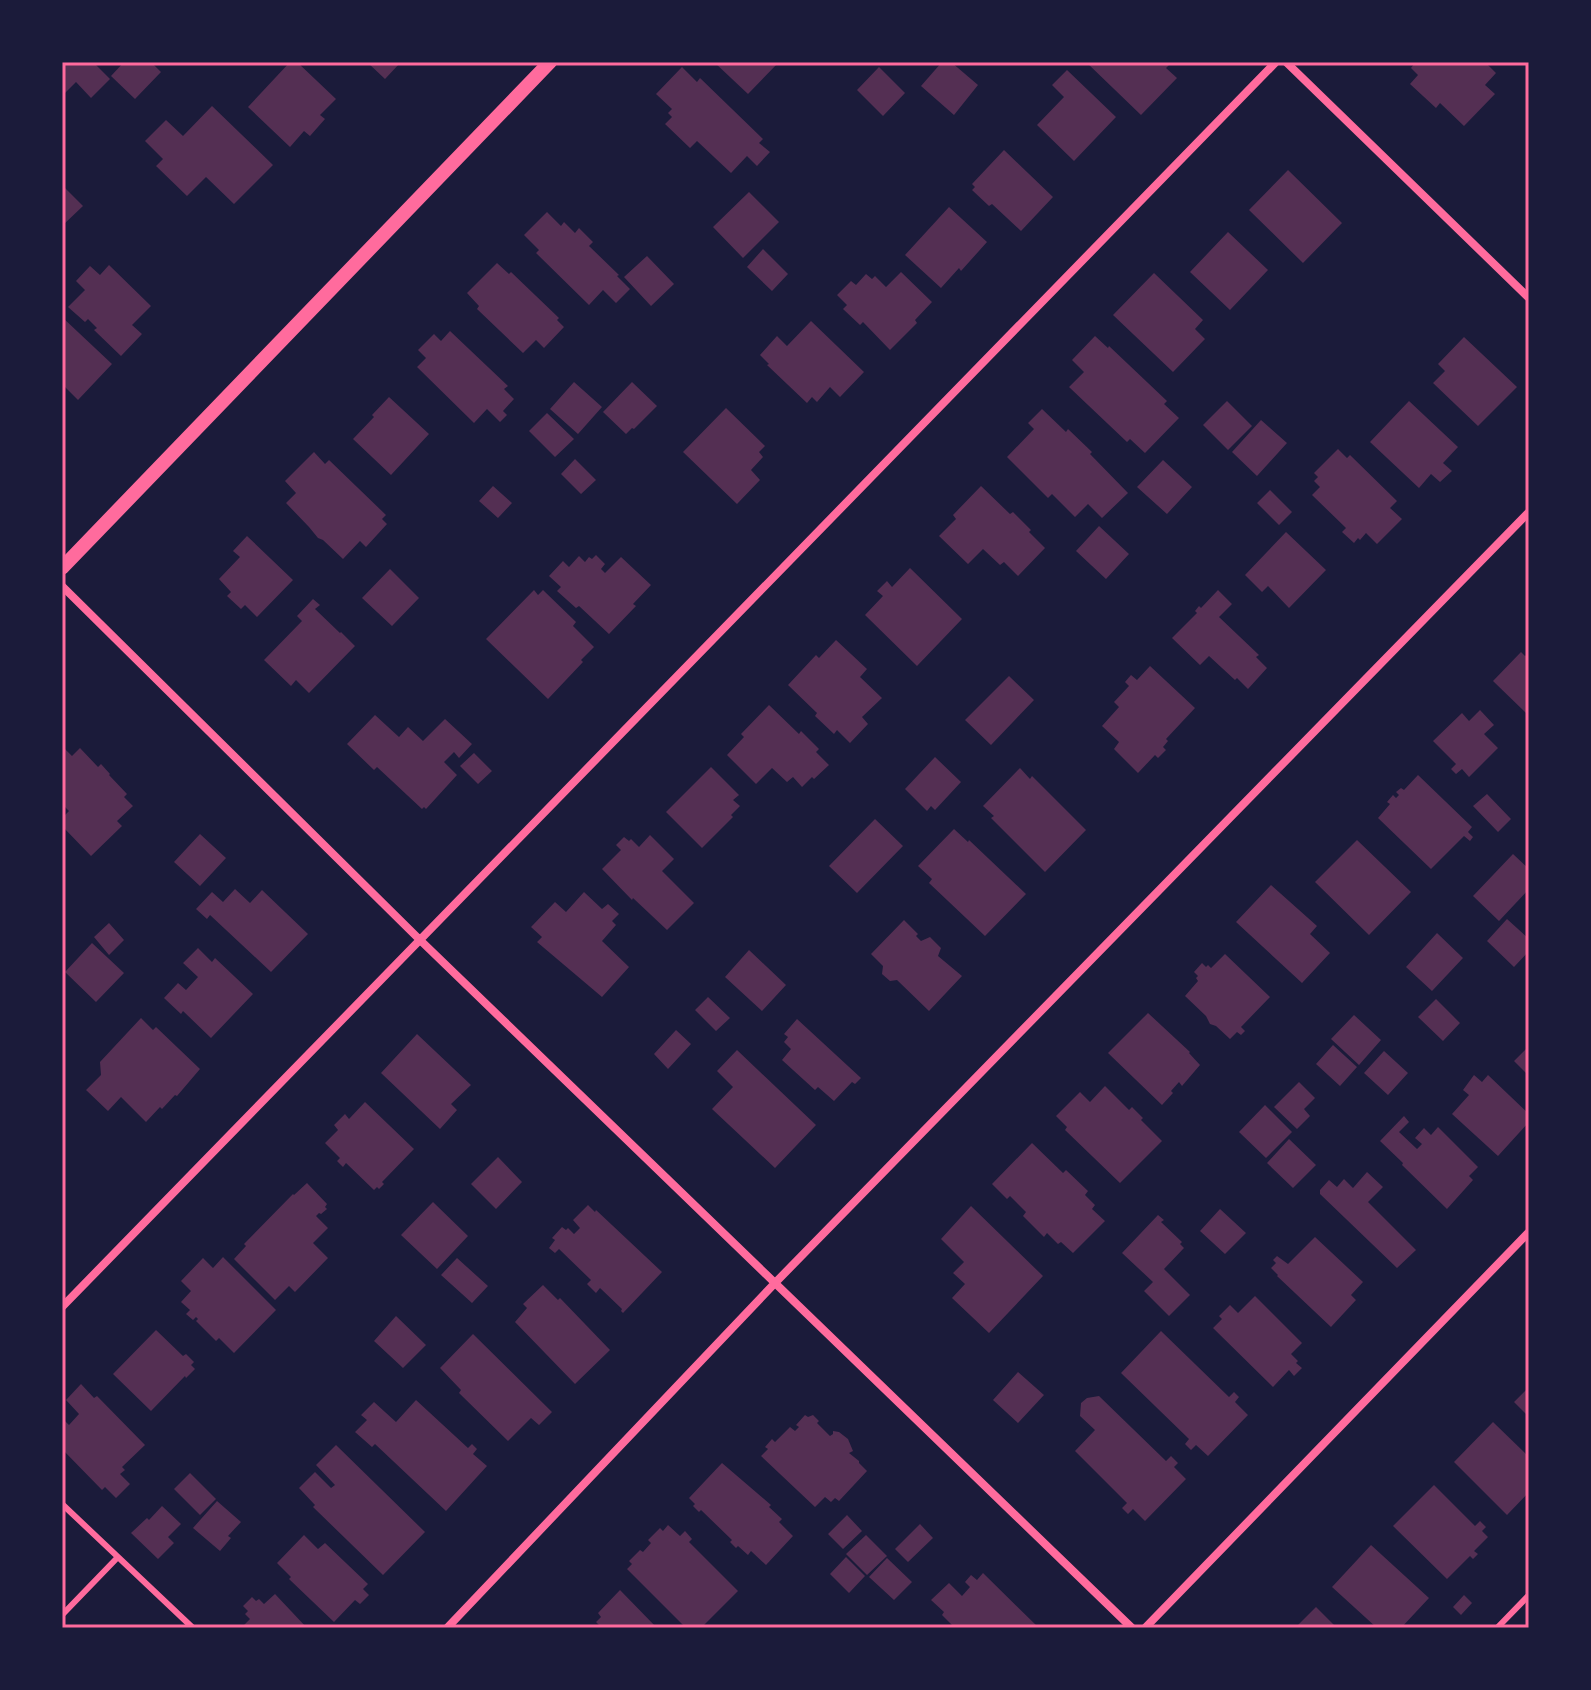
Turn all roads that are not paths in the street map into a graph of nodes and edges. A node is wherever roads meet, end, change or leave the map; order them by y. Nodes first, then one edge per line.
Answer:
1 (550, 62) edge
2 (1276, 62) edge
3 (1286, 62) edge
4 (1529, 298) edge
5 (1529, 512) edge
6 (62, 568) edge
7 (62, 586) edge
8 (419, 939) junction
9 (1529, 1232) edge
10 (775, 1283) junction
11 (62, 1307) edge
12 (62, 1504) edge
13 (118, 1557) junction
14 (1529, 1595) edge
15 (62, 1615) edge
16 (193, 1628) edge
17 (447, 1628) edge
18 (1132, 1628) edge
19 (1145, 1628) edge
20 (1497, 1628) edge

1 - 6 street
2 - 8 street
3 - 4 street
5 - 10 street
7 - 8 street
8 - 10 street
8 - 11 street
9 - 19 street
10 - 17 street
10 - 18 street
12 - 13 lane
13 - 15 lane
13 - 16 lane
14 - 20 lane

